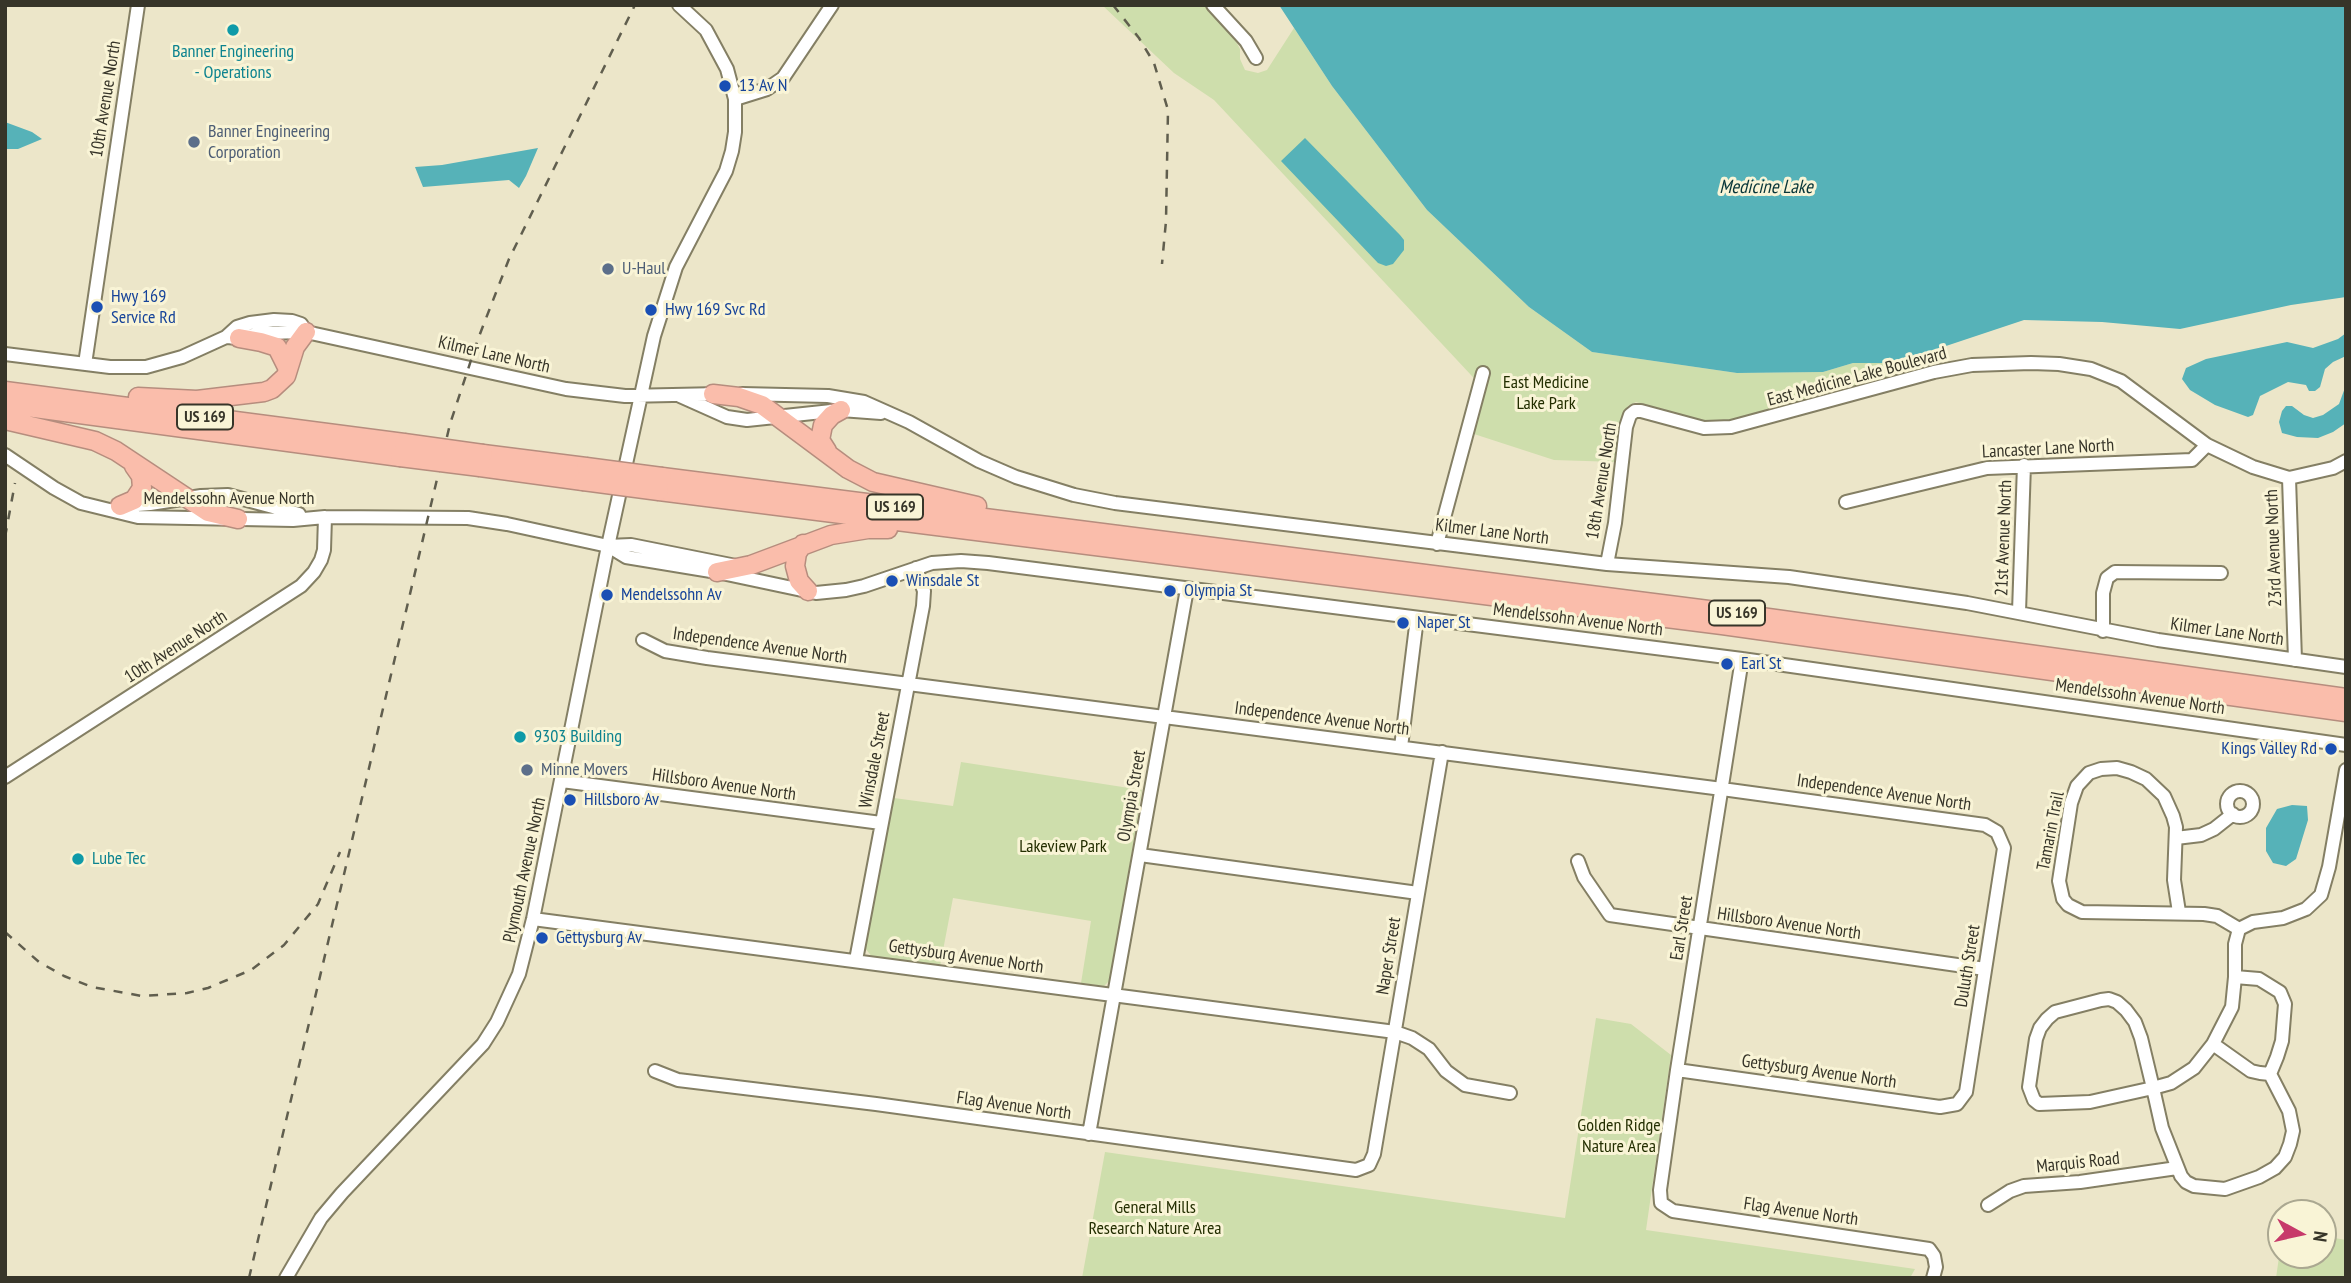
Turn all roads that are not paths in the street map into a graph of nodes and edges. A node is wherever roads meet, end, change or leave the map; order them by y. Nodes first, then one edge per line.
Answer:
1 (138, 5) edge
2 (679, 5) edge
3 (832, 5) edge
4 (1213, 5) edge
5 (1256, 58) dead end
6 (735, 99) junction
7 (306, 332) junction
8 (232, 338) junction
9 (5, 354) edge
10 (85, 364) junction
11 (288, 369) junction
12 (1483, 373) dead end
13 (5, 389) edge
14 (713, 394) junction
15 (641, 395) junction
16 (678, 395) junction
17 (5, 404) edge
18 (841, 410) junction
19 (1641, 411) joint
20 (892, 415) junction
21 (781, 417) junction
22 (5, 419) edge
23 (2207, 445) junction
24 (402, 450) junction
25 (5, 455) edge
26 (832, 457) junction
27 (127, 458) junction
28 (2346, 461) edge
29 (2024, 465) junction
30 (2289, 478) junction
31 (661, 484) junction
32 (54, 488) junction
33 (187, 499) junction
34 (1846, 502) dead end
35 (120, 506) junction
36 (325, 517) junction
37 (238, 519) junction
38 (1128, 536) junction
39 (1032, 538) junction
40 (803, 544) junction
41 (1437, 544) junction
42 (608, 547) junction
43 (1607, 564) junction
44 (742, 568) junction
45 (916, 568) junction
46 (717, 572) junction
47 (2221, 573) dead end
48 (1187, 589) junction
49 (808, 592) junction
50 (2019, 612) junction
51 (1417, 618) junction
52 (2103, 631) junction
53 (643, 640) dead end
54 (1742, 659) junction
55 (2295, 660) junction
56 (2346, 667) edge
57 (908, 684) junction
58 (2228, 695) junction
59 (2346, 698) edge
60 (2346, 712) edge
61 (1164, 716) junction
62 (2346, 724) edge
63 (2346, 745) edge
64 (1401, 747) junction
65 (1442, 752) junction
66 (2346, 770) edge
67 (5, 777) edge
68 (562, 781) junction
69 (1722, 789) junction
70 (2232, 814) dead end
71 (881, 824) junction
72 (1997, 832) joint
73 (2176, 838) junction
74 (1140, 855) junction
75 (1578, 860) dead end
76 (1418, 893) junction
77 (2179, 912) junction
78 (533, 919) junction
79 (1700, 929) junction
80 (2239, 929) junction
81 (856, 960) junction
82 (1985, 969) junction
83 (2235, 977) junction
84 (1114, 995) junction
85 (1395, 1032) junction
86 (2213, 1044) junction
87 (1676, 1069) junction
88 (654, 1071) dead end
89 (2270, 1074) junction
90 (2153, 1088) junction
91 (1510, 1093) dead end
92 (1956, 1104) joint
93 (1089, 1134) junction
94 (1369, 1165) joint
95 (2177, 1168) junction
96 (1661, 1203) joint
97 (1988, 1206) dead end
98 (286, 1278) edge
99 (1933, 1278) edge

1 - 10 street, 10th Avenue North
2 - 6 street, Plymouth Avenue North
3 - 6 street
4 - 5 street
6 - 15 street, Plymouth Avenue North
7 - 8 street, Kilmer Lane North
7 - 11 highway
7 - 15 street, Kilmer Lane North
8 - 10 street, Kilmer Lane North
8 - 11 highway
9 - 10 street, Kilmer Lane North
11 - 13 highway
12 - 41 street
13 - 24 highway, US 169
14 - 16 street, Kilmer Lane North
14 - 20 street, Kilmer Lane North
14 - 21 highway
15 - 16 street, Kilmer Lane North
15 - 42 street, Plymouth Avenue North
16 - 21 street, Kilmer Lane North
17 - 24 highway, US 169
18 - 20 street, Kilmer Lane North
18 - 21 street, Kilmer Lane North
18 - 26 highway
19 - 23 street, East Medicine Lake Boulevard
19 - 43 street, 18th Avenue North
20 - 41 street, Kilmer Lane North
21 - 26 highway
22 - 27 highway
23 - 29 street, Lancaster Lane North
23 - 30 street, East Medicine Lake Boulevard
24 - 31 highway, US 169, bridge
25 - 32 street, Mendelssohn Avenue North
26 - 38 highway
27 - 33 highway
27 - 35 highway
28 - 30 street, East Medicine Lake Boulevard
29 - 34 street, Lancaster Lane North
29 - 50 street, 21st Avenue North
30 - 55 street, 23rd Avenue North
31 - 38 highway, US 169
31 - 39 highway, US 169
32 - 35 street, Mendelssohn Avenue North
32 - 37 street, Mendelssohn Avenue North
33 - 35 street, Mendelssohn Avenue North
33 - 36 street, Mendelssohn Avenue North
33 - 37 highway
36 - 37 street, Mendelssohn Avenue North
36 - 42 street, Mendelssohn Avenue North
36 - 67 street, 10th Avenue North
38 - 59 highway, US 169
39 - 40 highway
39 - 58 highway, US 169
40 - 44 highway
40 - 49 highway
41 - 43 street, Kilmer Lane North
42 - 44 street, Mendelssohn Avenue North
42 - 46 street, Mendelssohn Avenue North
42 - 68 street, Plymouth Avenue North
43 - 50 street, Kilmer Lane North
44 - 46 highway
44 - 49 street, Mendelssohn Avenue North
45 - 48 street, Mendelssohn Avenue North
45 - 49 street, Mendelssohn Avenue North
45 - 57 street, Winsdale Street
46 - 49 street, Mendelssohn Avenue North
47 - 52 street
48 - 51 street, Mendelssohn Avenue North
48 - 61 street, Olympia Street
50 - 52 street, Kilmer Lane North
51 - 54 street, Mendelssohn Avenue North
51 - 64 street
52 - 55 street, Kilmer Lane North
53 - 57 street, Independence Avenue North
54 - 63 street, Mendelssohn Avenue North
54 - 69 street, Earl Street
55 - 56 street, Kilmer Lane North
57 - 61 street, Independence Avenue North
57 - 71 street, Winsdale Street
58 - 60 highway, US 169
58 - 62 highway
61 - 64 street, Independence Avenue North
61 - 74 street, Olympia Street
64 - 65 street, Independence Avenue North
65 - 69 street, Independence Avenue North
65 - 76 street, Naper Street
66 - 80 street
68 - 71 street, Hillsboro Avenue North
68 - 78 street, Plymouth Avenue North
69 - 72 street, Independence Avenue North
69 - 79 street, Earl Street
70 - 73 street
71 - 81 street, Winsdale Street
72 - 82 street, Duluth Street
73 - 77 street, Tamarin Trail
73 - 77 street, Tamarin Trail
74 - 76 street
74 - 84 street, Olympia Street
75 - 79 street, Hillsboro Avenue North
76 - 85 street, Naper Street
77 - 80 street, Tamarin Trail
78 - 81 street, Gettysburg Avenue North
78 - 98 street, Plymouth Avenue North
79 - 82 street, Hillsboro Avenue North
79 - 87 street, Earl Street
80 - 83 street
81 - 84 street, Gettysburg Avenue North
82 - 92 street, Duluth Street
83 - 86 street
83 - 89 street
84 - 85 street, Gettysburg Avenue North
84 - 93 street, Olympia Street
85 - 91 street, Gettysburg Avenue North
85 - 94 street, Naper Street
86 - 89 street
86 - 90 street
87 - 92 street, Gettysburg Avenue North
87 - 96 street, Earl Street
88 - 93 street, Flag Avenue North
89 - 95 street
90 - 90 street
90 - 95 street
93 - 94 street, Flag Avenue North
95 - 97 street, Marquis Road
96 - 99 street, Flag Avenue North

